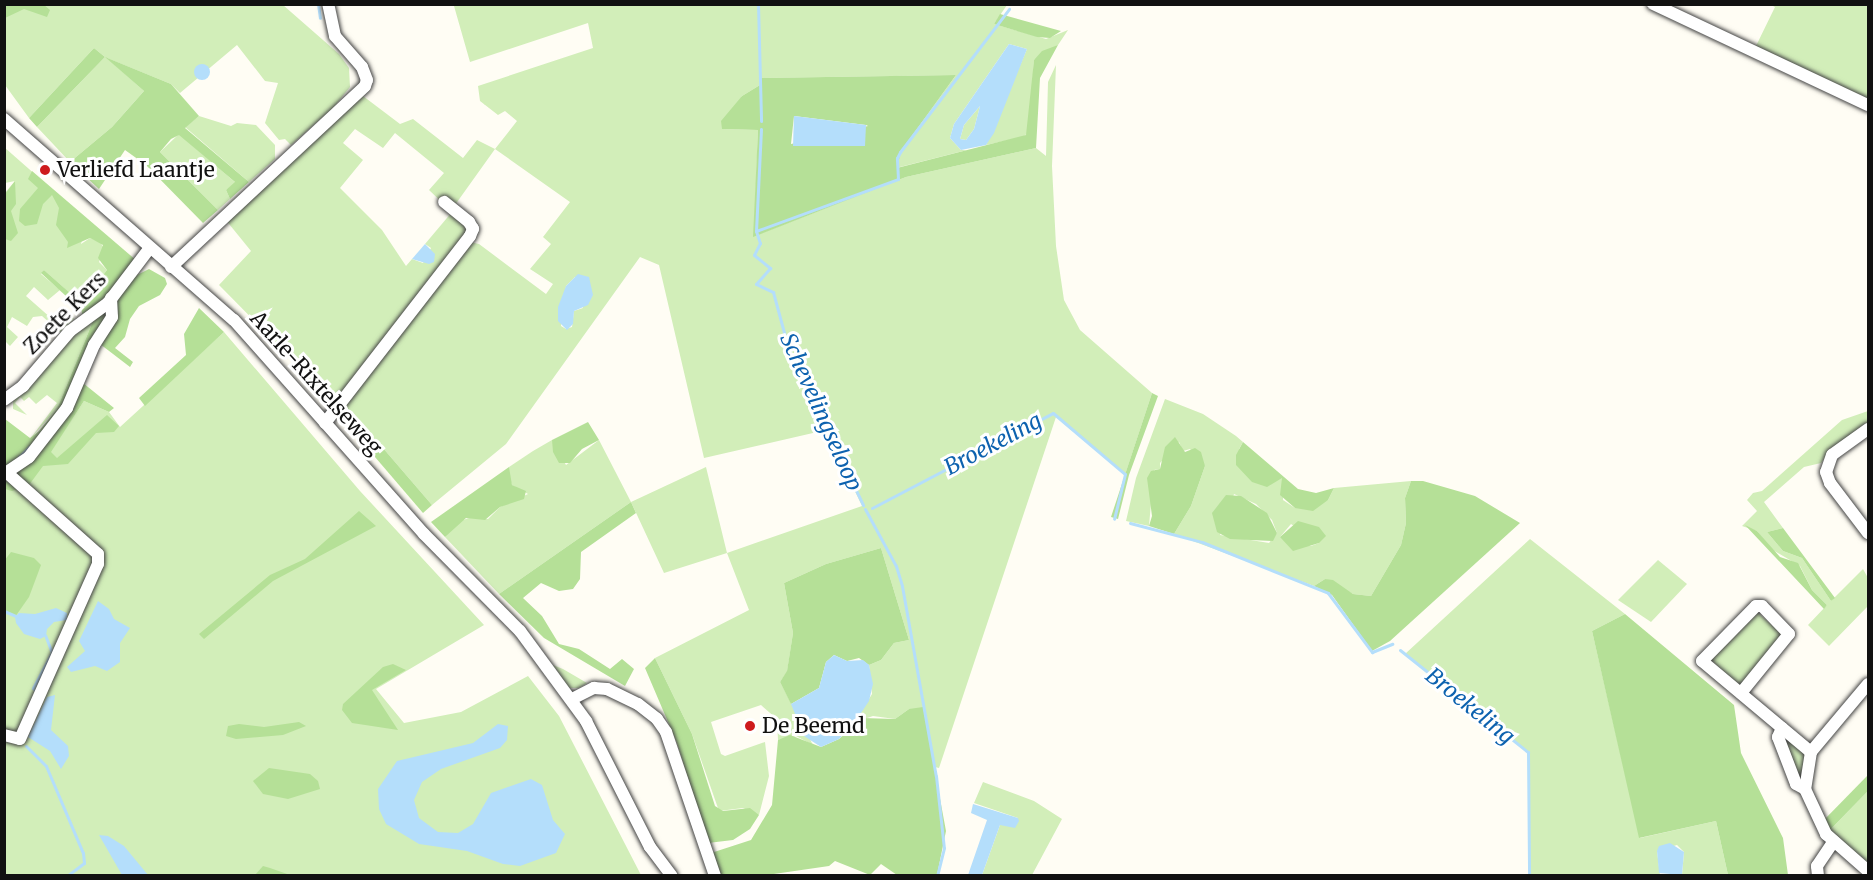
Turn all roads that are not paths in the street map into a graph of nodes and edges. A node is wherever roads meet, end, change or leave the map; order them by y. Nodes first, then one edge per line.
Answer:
1 (328, 4) edge
2 (1653, 4) edge
3 (1869, 105) edge
4 (4, 119) edge
5 (444, 202) dead end
6 (149, 249) junction
7 (171, 267) junction
8 (111, 298) junction
9 (4, 400) edge
10 (325, 423) junction
11 (1869, 429) edge
12 (6, 473) edge
13 (1869, 533) edge
14 (1869, 684) edge
15 (1741, 693) junction
16 (572, 699) junction
17 (1782, 728) junction
18 (4, 735) edge
19 (1811, 752) junction
20 (1805, 789) junction
21 (1834, 841) junction
22 (1869, 871) edge
23 (672, 876) edge
24 (715, 876) edge
25 (1818, 876) edge

1 - 7 street
2 - 3 street
4 - 6 street, Aarle-Rixtelseweg
5 - 10 street
6 - 7 street, Aarle-Rixtelseweg
6 - 8 street, Zoete Kers
7 - 10 street, Aarle-Rixtelseweg
8 - 9 street, Zoete Kers
8 - 12 street
10 - 16 street, Aarle-Rixtelseweg
11 - 13 street
12 - 18 street
14 - 19 street
15 - 15 street
15 - 17 street
16 - 23 street, Aarle-Rixtelseweg
16 - 24 street
17 - 19 street
17 - 20 street
19 - 20 street
20 - 21 street
21 - 22 street
21 - 25 street

